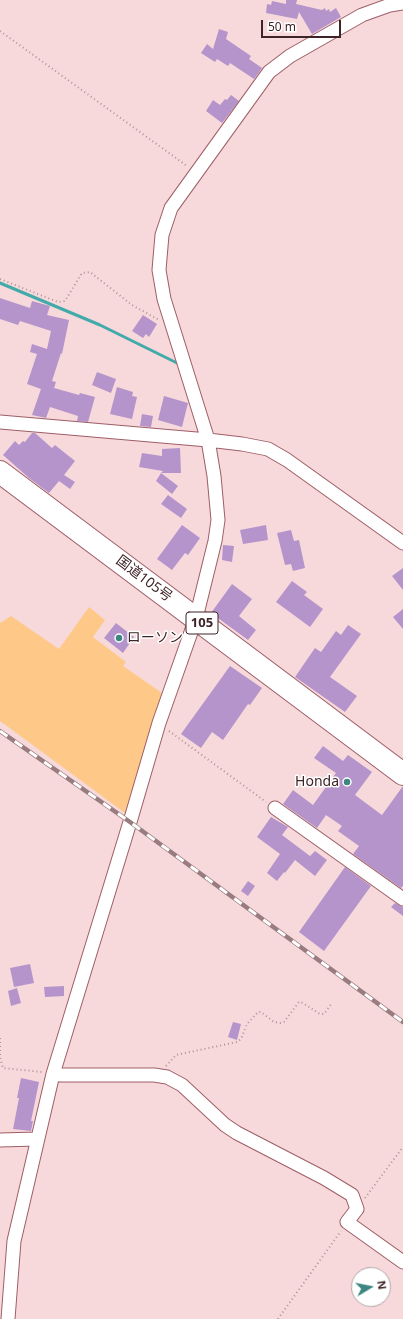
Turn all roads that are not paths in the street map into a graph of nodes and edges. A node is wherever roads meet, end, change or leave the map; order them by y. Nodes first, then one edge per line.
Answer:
1 (403, 3) edge
2 (0, 422) edge
3 (208, 440) junction
4 (0, 472) edge
5 (403, 543) edge
6 (196, 618) junction
7 (403, 774) edge
8 (275, 808) road end
9 (403, 899) edge
10 (53, 1074) junction
11 (37, 1139) junction
12 (0, 1140) edge
13 (403, 1262) edge
14 (8, 1319) edge

1 - 3 street
2 - 3 street
3 - 5 street
3 - 6 street
4 - 6 highway, 国道105号 / 105
6 - 7 highway, 国道105号 / 105
6 - 10 street
8 - 9 street
10 - 11 street
10 - 13 street
11 - 12 street
11 - 14 street

